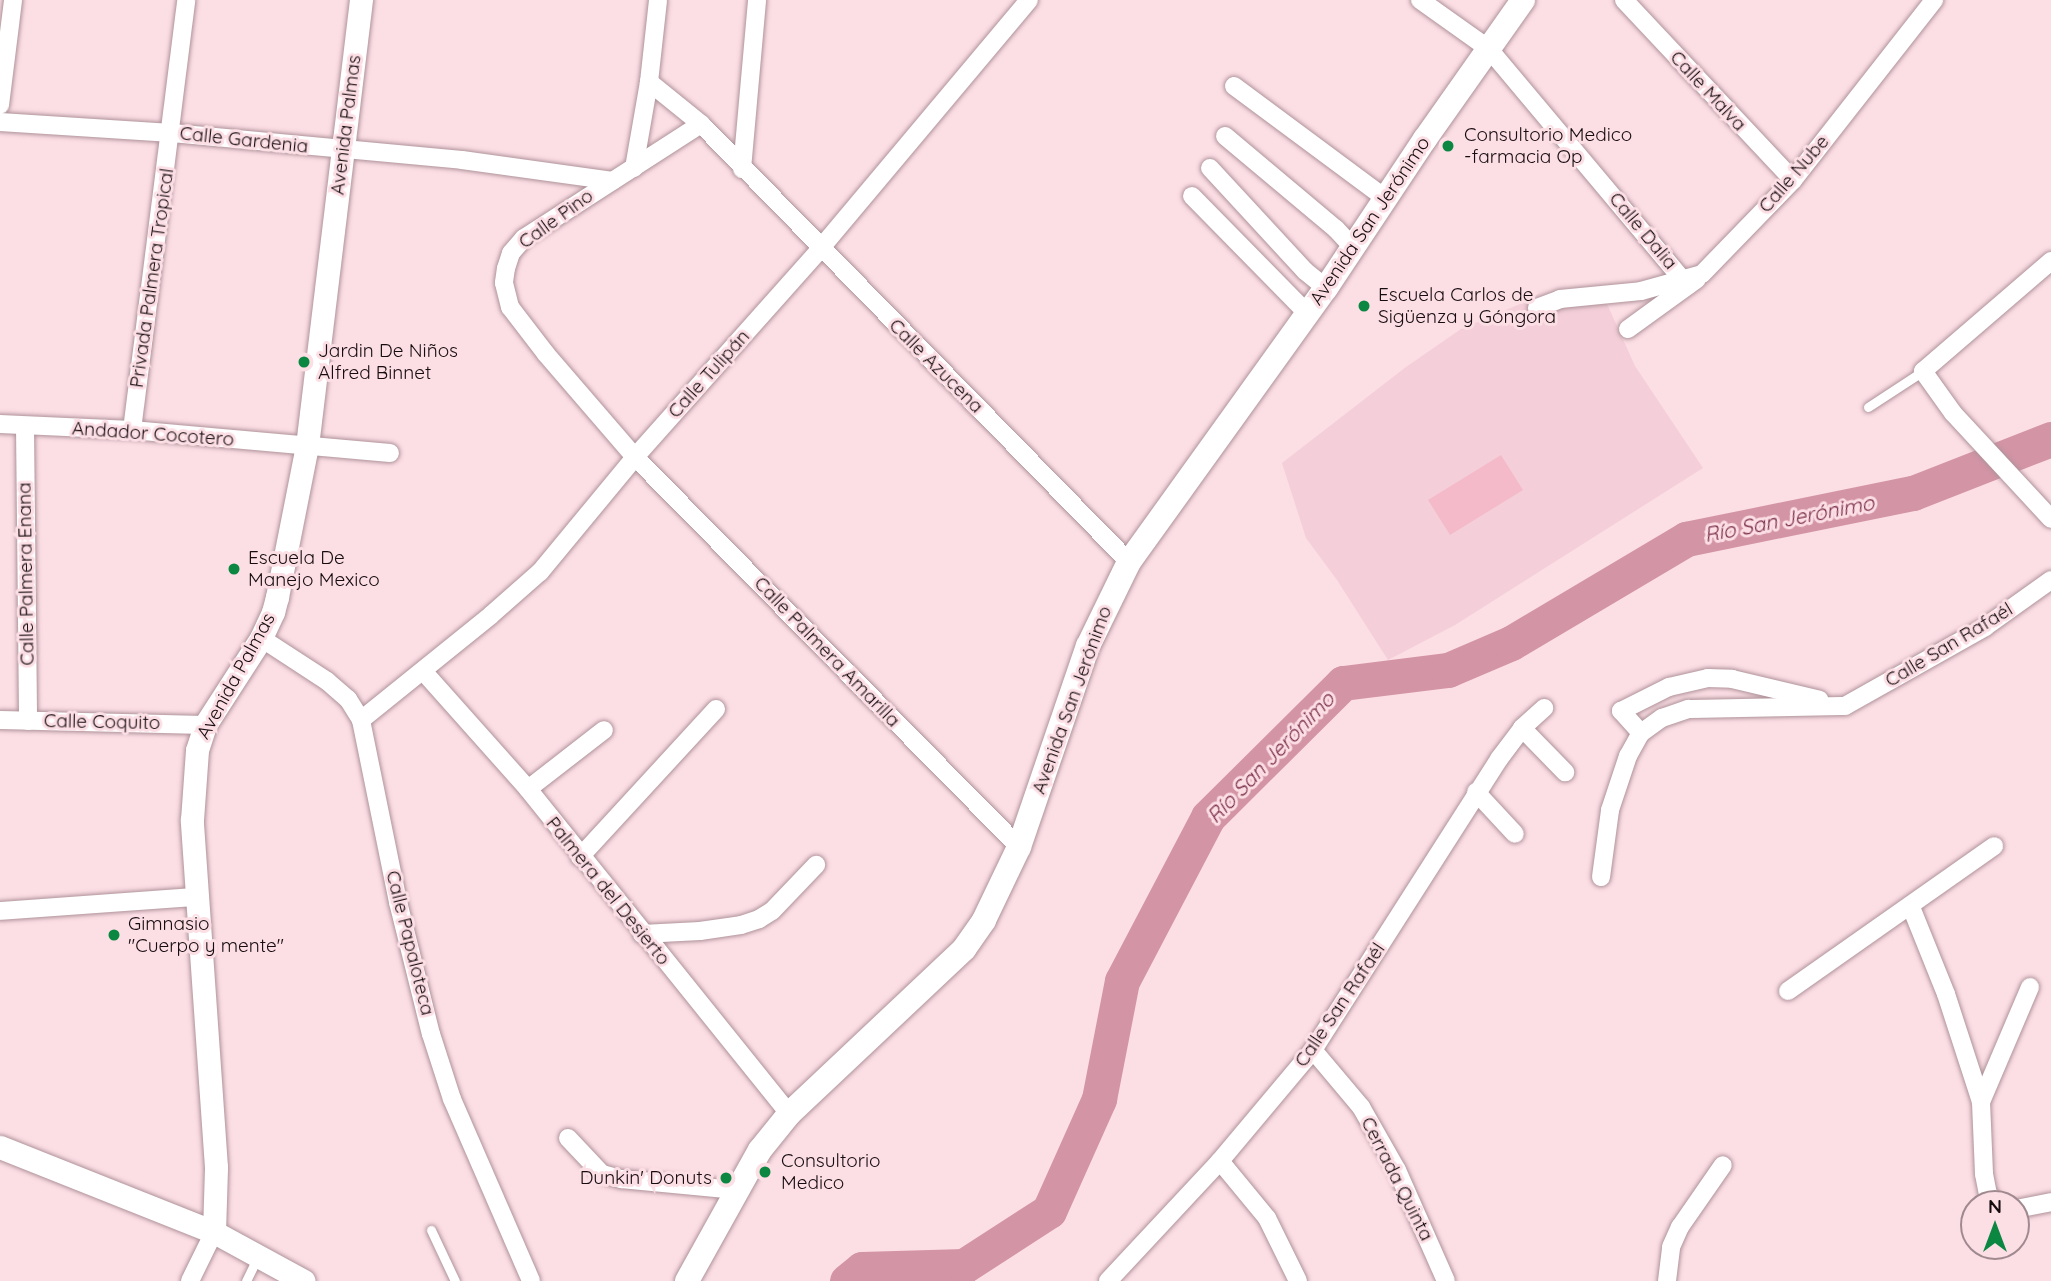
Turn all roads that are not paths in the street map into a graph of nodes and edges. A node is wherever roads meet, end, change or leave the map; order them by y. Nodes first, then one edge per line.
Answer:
1 (13, 0) edge
2 (186, 0) edge
3 (361, 0) edge
4 (658, 0) edge
5 (757, 0) edge
6 (1029, 0) edge
7 (1420, 0) edge
8 (1523, 0) edge
9 (1624, 0) edge
10 (1934, 0) edge
11 (1489, 48) junction
12 (649, 82) junction
13 (1234, 86) dead end
14 (0, 105) edge
15 (0, 122) edge
16 (701, 124) junction
17 (172, 133) junction
18 (1225, 136) dead end
19 (343, 150) junction
20 (634, 168) junction
21 (1210, 168) dead end
22 (742, 169) junction
23 (1793, 180) junction
24 (613, 181) junction
25 (1192, 196) dead end
26 (1385, 198) junction
27 (1353, 247) junction
28 (820, 248) junction
29 (2051, 261) edge
30 (1691, 279) junction
31 (1326, 288) junction
32 (1537, 309) dead end
33 (1308, 314) junction
34 (1628, 329) dead end
35 (1923, 371) junction
36 (1868, 407) dead end
37 (0, 424) edge
38 (25, 427) junction
39 (132, 430) junction
40 (307, 446) junction
41 (390, 453) dead end
42 (635, 457) junction
43 (2051, 519) edge
44 (1129, 562) junction
45 (2051, 580) edge
46 (261, 638) junction
47 (423, 671) junction
48 (1845, 706) junction
49 (1544, 708) dead end
50 (716, 709) dead end
51 (0, 720) edge
52 (28, 720) junction
53 (361, 720) junction
54 (205, 725) junction
55 (1522, 728) junction
56 (604, 730) dead end
57 (1642, 733) junction
58 (1565, 772) dead end
59 (528, 789) junction
60 (1476, 792) junction
61 (1515, 834) dead end
62 (1994, 846) dead end
63 (1019, 847) junction
64 (580, 858) junction
65 (816, 865) dead end
66 (1601, 877) dead end
67 (195, 897) junction
68 (1911, 907) junction
69 (0, 911) edge
70 (642, 934) junction
71 (2030, 987) dead end
72 (1788, 991) dead end
73 (1313, 1050) junction
74 (1981, 1102) junction
75 (789, 1114) junction
76 (568, 1138) dead end
77 (0, 1147) edge
78 (1220, 1161) junction
79 (1723, 1165) dead end
80 (736, 1190) junction
81 (1987, 1190) edge
82 (2051, 1202) edge
83 (2030, 1206) edge
84 (431, 1230) dead end
85 (214, 1232) junction
86 (258, 1256) junction
87 (294, 1279) edge
88 (190, 1281) edge
89 (246, 1281) edge
90 (455, 1281) edge
91 (531, 1281) edge
92 (687, 1281) edge
93 (1108, 1281) edge
94 (1298, 1281) edge
95 (1446, 1281) edge
96 (1667, 1281) edge

1 - 14 street
2 - 17 street, Privada Palmera Tropical
3 - 19 street, Avenida Palmas
4 - 12 street
5 - 22 street
6 - 28 street, Calle Tulipán
7 - 11 street, Calle Dalia
8 - 11 main road, Avenida San Jerónimo
9 - 23 street, Calle Malva
10 - 23 street, Calle Nube
11 - 26 main road, Avenida San Jerónimo
11 - 30 street, Calle Dalia
12 - 16 street, Calle Azucena
12 - 20 street
13 - 26 street
15 - 17 street, Calle Gardenia
16 - 20 street
16 - 22 street, Calle Azucena
17 - 19 street, Calle Gardenia
17 - 39 street, Privada Palmera Tropical
18 - 27 street
19 - 24 street, Calle Gardenia
19 - 40 street, Avenida Palmas
20 - 24 street, Calle Pino
21 - 31 street
22 - 28 street, Calle Azucena
23 - 30 street, Calle Nube
24 - 42 street, Calle Pino
25 - 33 street
26 - 27 main road, Avenida San Jerónimo
27 - 31 main road, Avenida San Jerónimo
28 - 42 street, Calle Tulipán
28 - 44 street, Calle Azucena
29 - 35 street
30 - 32 street
30 - 34 street, Calle Nube
31 - 33 main road, Avenida San Jerónimo
33 - 44 main road, Avenida San Jerónimo
35 - 36 lane
35 - 43 street
37 - 38 street, Andador Cocotero
38 - 39 street, Andador Cocotero
38 - 52 street, Calle Palmera Enana
39 - 40 street, Andador Cocotero
40 - 41 street, Andador Cocotero
40 - 46 street, Avenida Palmas
42 - 47 street, Calle Tulipán
42 - 63 street, Calle Palmera Amarilla
44 - 63 main road, Avenida San Jerónimo
45 - 48 street, Calle San Rafaél
46 - 53 street, Calle Papaloteca
46 - 54 street, Avenida Palmas
47 - 53 street, Calle Tulipán
47 - 59 street, Palmera del Desierto
48 - 57 street
48 - 57 street
49 - 55 street, Calle San Rafaél
50 - 64 street
51 - 52 street, Calle Coquito
52 - 54 street, Calle Coquito
53 - 91 street, Calle Papaloteca
54 - 67 street, Avenida Palmas
55 - 58 street
55 - 60 street, Calle San Rafaél
56 - 59 street
57 - 66 street
59 - 64 street, Palmera del Desierto
60 - 61 street
60 - 73 street, Calle San Rafaél
62 - 68 street
63 - 75 main road, Avenida San Jerónimo
64 - 70 street, Palmera del Desierto
65 - 70 street
67 - 69 street
67 - 85 street, Avenida Palmas
68 - 72 street
68 - 74 street
70 - 75 street, Palmera del Desierto
71 - 74 street
73 - 78 street, Calle San Rafaél
73 - 95 street, Cerrada Quinta
74 - 81 street
75 - 80 main road, Avenida San Jerónimo
76 - 80 street
77 - 85 street
78 - 93 street, Calle San Rafaél
78 - 94 street
79 - 96 street
80 - 92 main road, Avenida San Jerónimo
82 - 83 street
84 - 90 lane
85 - 86 street
85 - 88 street
86 - 87 street
86 - 89 lane

